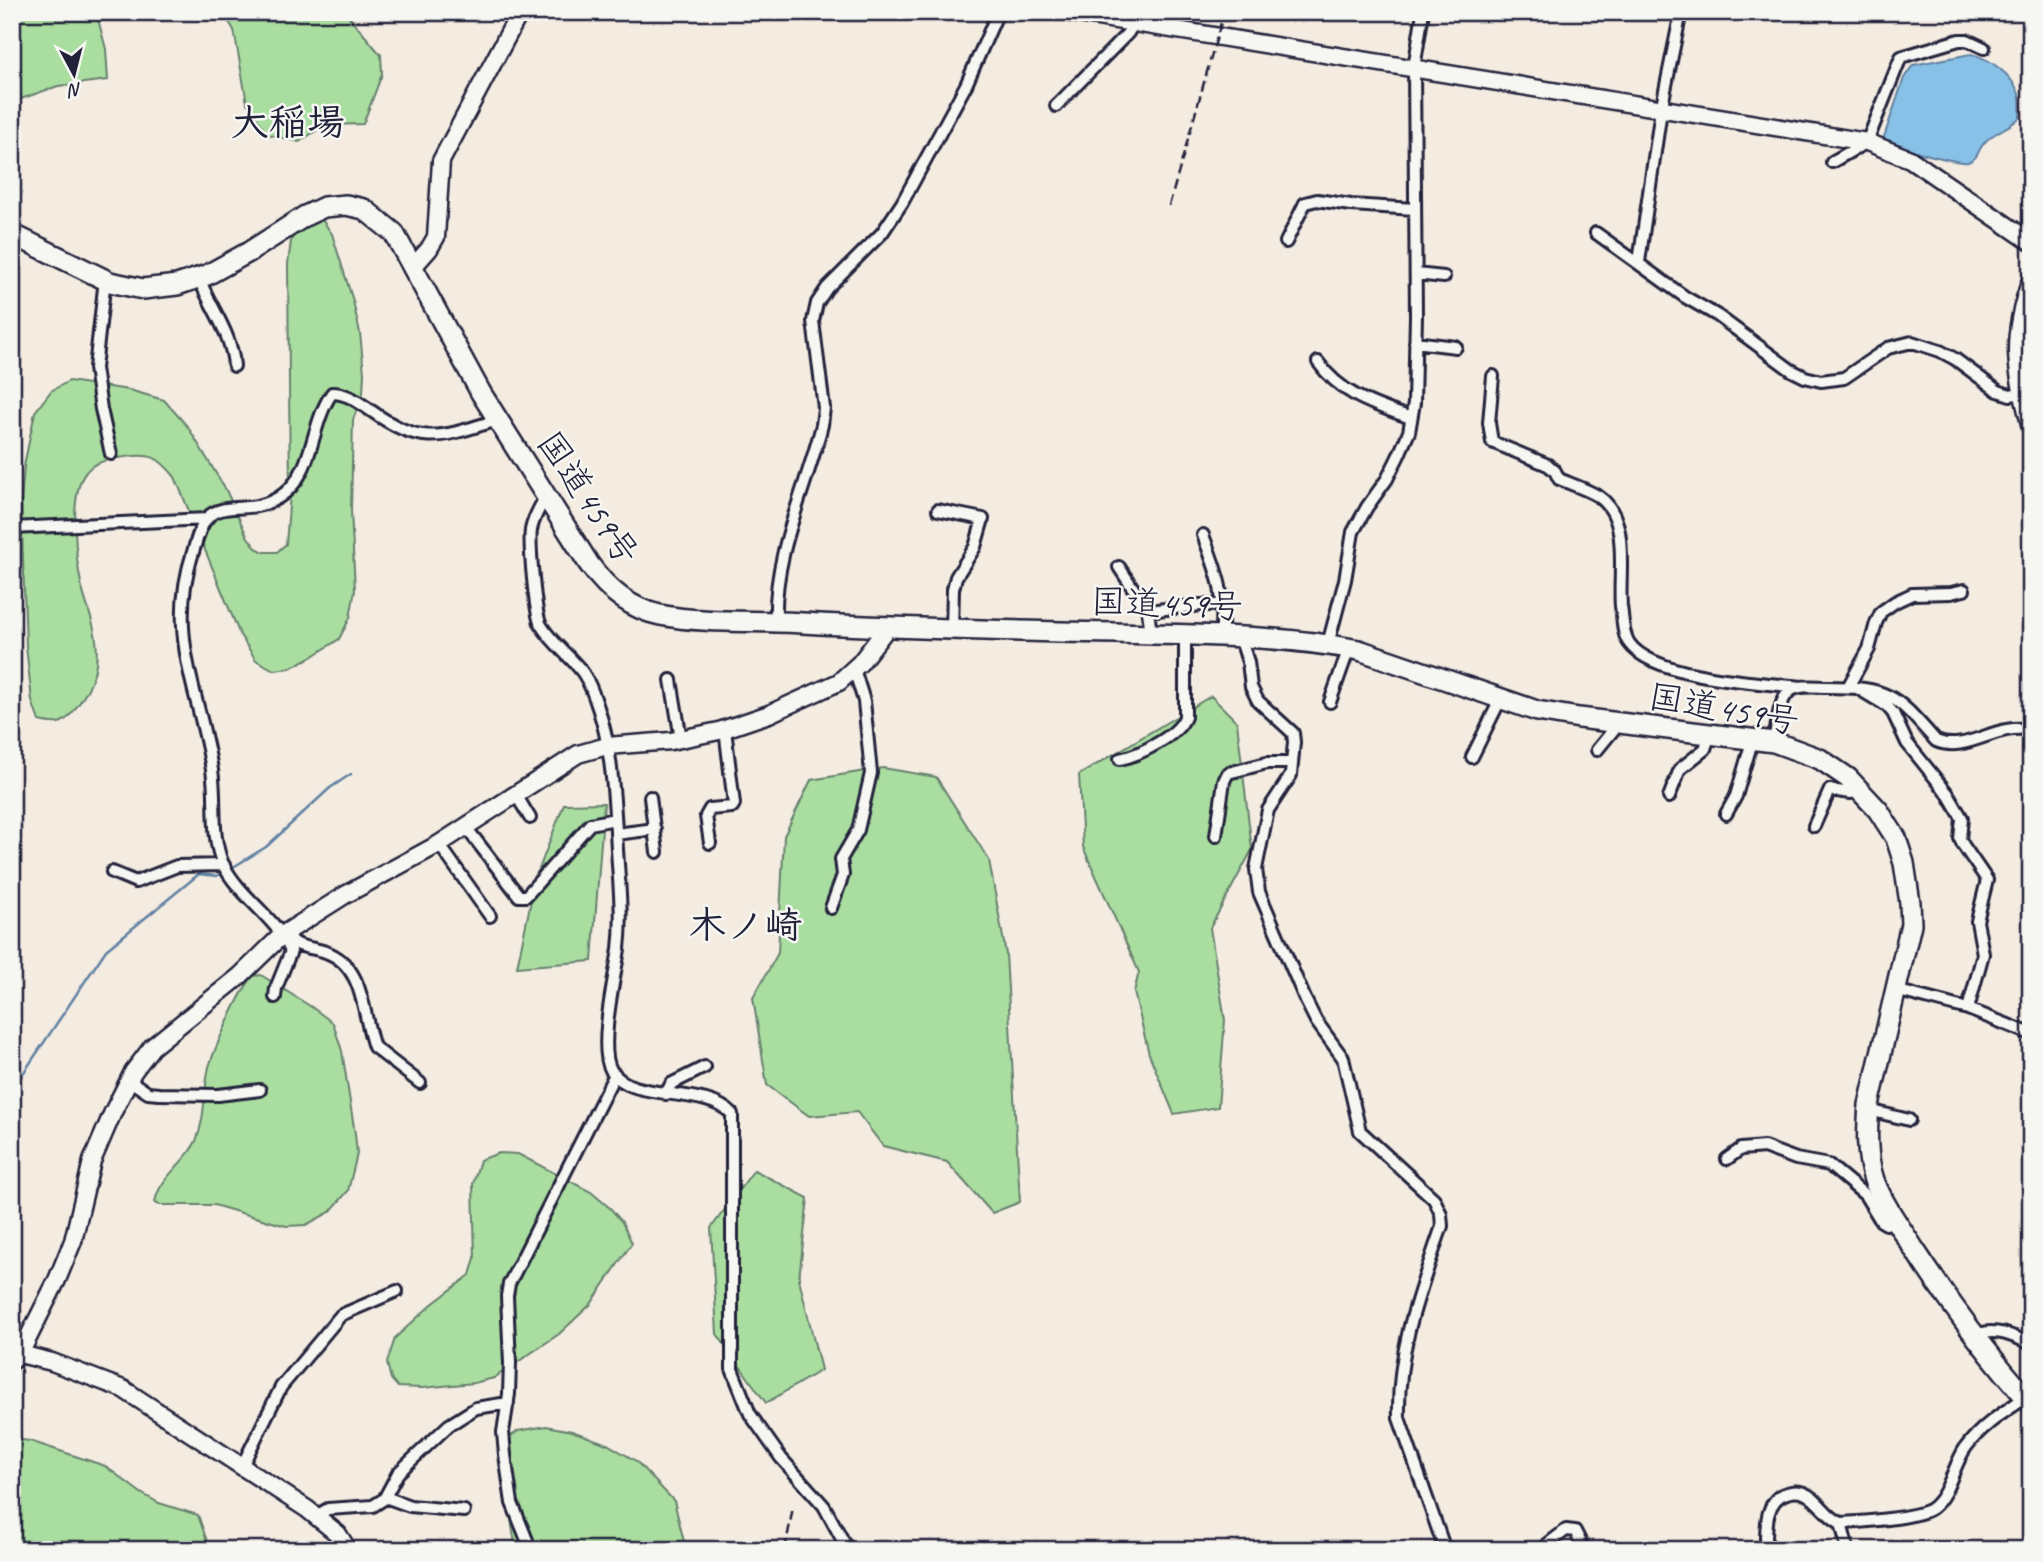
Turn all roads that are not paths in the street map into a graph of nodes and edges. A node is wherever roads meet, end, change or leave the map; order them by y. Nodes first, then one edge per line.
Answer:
1 (520, 12) edge
2 (998, 12) edge
3 (1066, 12) edge
4 (1423, 12) edge
5 (1681, 12) edge
6 (1134, 23) junction
7 (1984, 48) dead end
8 (1414, 68) junction
9 (1056, 106) dead end
10 (1661, 110) junction
11 (1867, 142) junction
12 (1832, 162) dead end
13 (1415, 209) junction
14 (1595, 233) dead end
15 (12, 234) edge
16 (1286, 242) dead end
17 (2031, 242) edge
18 (1639, 262) junction
19 (414, 266) junction
20 (1416, 274) junction
21 (1444, 277) dead end
22 (199, 278) junction
23 (105, 279) junction
24 (2031, 280) edge
25 (1415, 342) junction
26 (1456, 347) dead end
27 (1318, 362) dead end
28 (2024, 364) edge
29 (234, 366) dead end
30 (1493, 376) dead end
31 (2022, 393) junction
32 (1411, 418) junction
33 (497, 420) junction
34 (2031, 428) edge
35 (111, 454) dead end
36 (546, 496) junction
37 (938, 510) dead end
38 (207, 519) junction
39 (12, 528) edge
40 (1203, 535) dead end
41 (1119, 568) dead end
42 (1964, 590) dead end
43 (1223, 605) junction
44 (1149, 611) junction
45 (776, 621) junction
46 (887, 628) junction
47 (952, 629) junction
48 (1150, 634) junction
49 (1185, 635) junction
50 (1230, 637) junction
51 (1328, 644) junction
52 (1349, 648) junction
53 (854, 669) junction
54 (671, 680) dead end
55 (1802, 687) junction
56 (1852, 687) junction
57 (1501, 698) junction
58 (1330, 702) dead end
59 (1619, 723) junction
60 (725, 729) junction
61 (2031, 730) edge
62 (1710, 734) junction
63 (681, 738) junction
64 (1753, 738) junction
65 (1774, 741) junction
66 (608, 746) junction
67 (1597, 750) dead end
68 (1472, 757) dead end
69 (1120, 759) dead end
70 (1292, 763) junction
71 (1860, 789) junction
72 (515, 793) junction
73 (650, 797) dead end
74 (1669, 797) dead end
75 (1726, 814) dead end
76 (530, 818) dead end
77 (615, 819) junction
78 (465, 826) junction
79 (1814, 826) dead end
80 (655, 830) junction
81 (616, 834) junction
82 (1216, 836) dead end
83 (710, 843) dead end
84 (439, 844) junction
85 (657, 852) dead end
86 (223, 865) junction
87 (112, 872) dead end
88 (831, 908) dead end
89 (490, 916) dead end
90 (283, 934) junction
91 (1895, 990) junction
92 (275, 997) dead end
93 (1968, 1009) junction
94 (2031, 1034) edge
95 (705, 1066) dead end
96 (615, 1074) junction
97 (129, 1080) junction
98 (421, 1083) dead end
99 (260, 1090) dead end
100 (666, 1094) junction
101 (1868, 1110) junction
102 (1909, 1120) dead end
103 (1727, 1159) dead end
104 (1896, 1221) junction
105 (397, 1291) dead end
106 (1976, 1335) junction
107 (2031, 1343) edge
108 (16, 1357) edge
109 (2029, 1398) edge
110 (508, 1403) junction
111 (242, 1466) junction
112 (386, 1497) junction
113 (464, 1511) dead end
114 (316, 1516) junction
115 (1841, 1523) junction
116 (348, 1550) edge
117 (531, 1550) edge
118 (848, 1550) edge
119 (1445, 1550) edge
120 (1540, 1550) edge
121 (1580, 1550) edge
122 (1766, 1550) edge
123 (1848, 1550) edge

1 - 19 street
2 - 45 street
3 - 6 street
4 - 8 street
5 - 10 street
6 - 8 street
6 - 9 street
7 - 11 street
8 - 10 street
8 - 13 street
10 - 11 street
10 - 18 street
11 - 12 street
11 - 17 street
13 - 16 street
13 - 20 street
14 - 18 street
15 - 23 highway, 国道459号
18 - 31 street
19 - 22 highway, 国道459号
19 - 33 highway, 国道459号
20 - 21 street
20 - 25 street
22 - 23 highway, 国道459号
22 - 29 street
23 - 35 street
24 - 28 street
25 - 26 street
25 - 32 street
27 - 32 street
28 - 31 street
30 - 55 street
31 - 34 street
32 - 51 street
33 - 36 highway, 国道459号
33 - 38 street
36 - 45 highway, 国道459号
36 - 66 street
37 - 47 street
38 - 39 street
38 - 86 street
40 - 43 street
41 - 44 street
42 - 56 street
43 - 44 street
43 - 50 street
44 - 48 street
45 - 46 highway, 国道459号
46 - 47 highway, 国道459号
46 - 53 street
47 - 48 highway, 国道459号
48 - 49 highway, 国道459号
49 - 50 highway, 国道459号
49 - 69 street
50 - 51 highway, 国道459号
50 - 70 street
51 - 52 highway, 国道459号
52 - 57 highway, 国道459号
52 - 58 street
53 - 60 street
53 - 88 street
54 - 63 street
55 - 56 street
55 - 65 street
56 - 61 street
56 - 93 street
57 - 59 highway, 国道459号
57 - 68 street
59 - 62 highway, 国道459号
59 - 67 street
60 - 63 street
60 - 83 street
62 - 64 highway, 国道459号
62 - 74 street
63 - 66 street
64 - 65 highway, 国道459号
64 - 75 street
65 - 71 highway, 国道459号
66 - 72 street
66 - 77 street
70 - 82 street
70 - 119 street
71 - 79 street
71 - 91 highway, 国道459号
72 - 76 street
72 - 78 street
73 - 80 street
77 - 78 street
77 - 81 street
78 - 84 street
80 - 81 street
80 - 85 street
81 - 96 street
84 - 89 street
84 - 90 street
86 - 87 street
86 - 90 street
90 - 92 street
90 - 97 street
90 - 98 street
91 - 93 street
91 - 101 highway, 国道459号
93 - 94 street
95 - 100 street
96 - 100 street
96 - 110 street
97 - 99 street
97 - 108 street
100 - 118 street
101 - 102 street
101 - 104 highway, 国道459号
103 - 104 street
104 - 106 highway, 国道459号
105 - 111 street
106 - 107 street
106 - 109 highway, 国道459号
108 - 111 street
109 - 115 street
110 - 112 street
110 - 117 street
111 - 114 street
112 - 113 street
112 - 114 street
114 - 116 street
115 - 122 street
115 - 123 street
120 - 121 street

